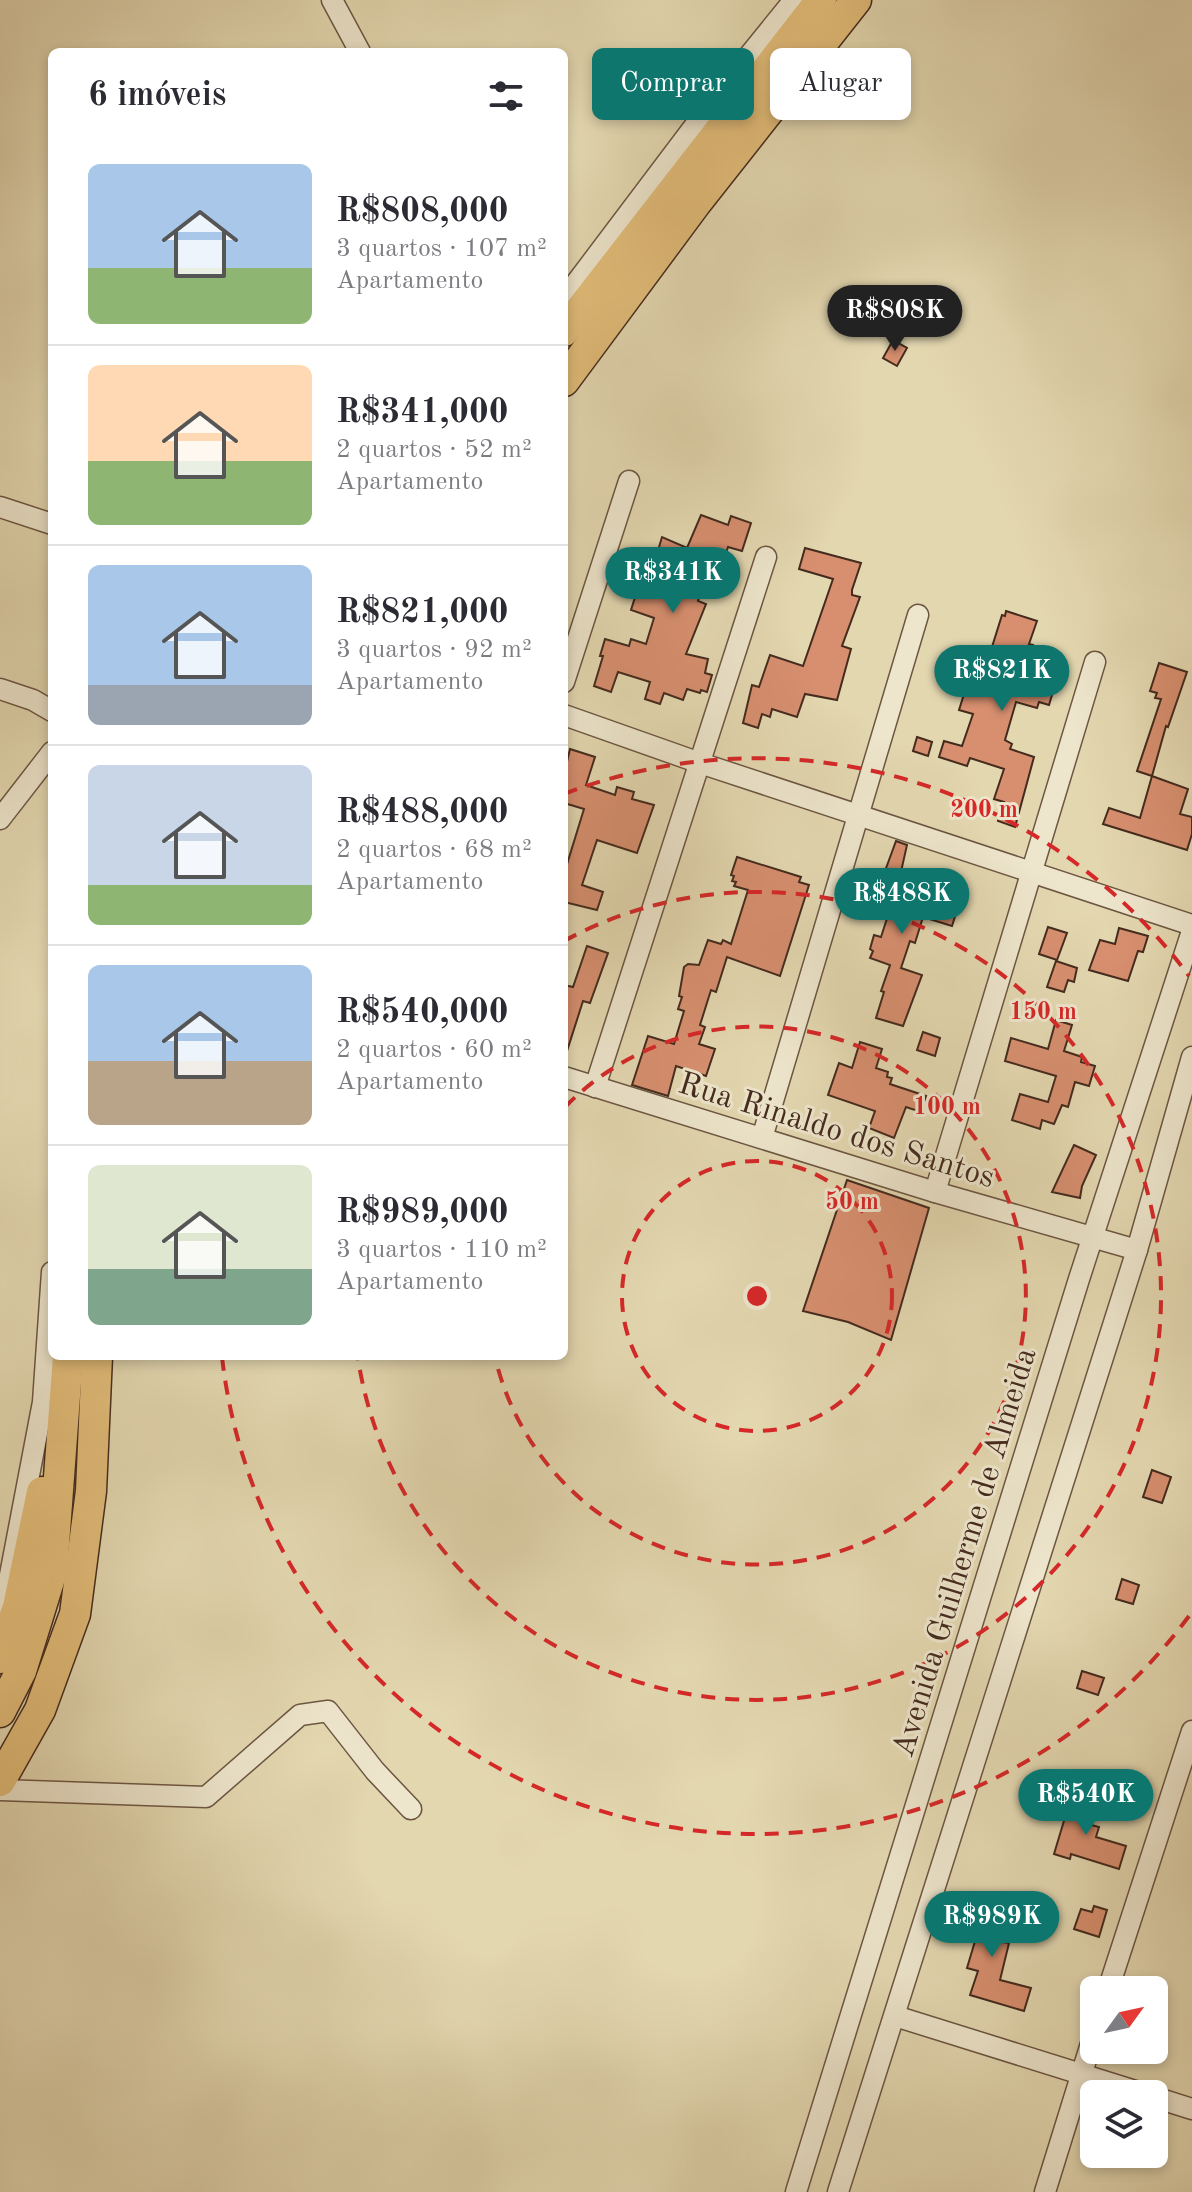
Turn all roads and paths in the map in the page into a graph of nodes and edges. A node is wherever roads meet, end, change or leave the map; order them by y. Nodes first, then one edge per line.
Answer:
1 (332, 0) edge
2 (794, 0) edge
3 (821, 0) edge
4 (856, 0) edge
5 (358, 48) edge
6 (568, 294) edge
7 (568, 326) edge
8 (568, 376) edge
9 (629, 481) dead end
10 (0, 507) edge
11 (48, 523) edge
12 (766, 557) dead end
13 (918, 615) dead end
14 (1095, 662) dead end
15 (568, 670) edge
16 (0, 689) edge
17 (48, 709) edge
18 (568, 716) edge
19 (48, 757) edge
20 (700, 763) junction
21 (857, 814) junction
22 (0, 819) edge
23 (1030, 871) junction
24 (1192, 925) edge
25 (1192, 931) edge
26 (1192, 1057) edge
27 (1148, 1070) junction
28 (568, 1078) edge
29 (1188, 1083) edge
30 (595, 1087) junction
31 (762, 1138) junction
32 (935, 1192) junction
33 (1094, 1237) junction
34 (1137, 1250) junction
35 (48, 1330) edge
36 (97, 1360) edge
37 (67, 1362) edge
38 (0, 1612) edge
39 (0, 1658) edge
40 (0, 1712) edge
41 (1192, 1731) edge
42 (0, 1781) edge
43 (0, 1790) edge
44 (411, 1809) dead end
45 (1113, 1976) edge
46 (895, 2016) junction
47 (1084, 2064) edge
48 (1081, 2074) junction
49 (1100, 2080) edge
50 (1168, 2101) edge
51 (1192, 2109) edge
52 (796, 2192) edge
53 (838, 2192) edge
54 (1045, 2192) edge

1 - 5 street
2 - 6 street
3 - 7 highway
4 - 8 highway
9 - 15 street
10 - 11 street
12 - 20 street
13 - 21 street
14 - 23 street
16 - 17 street
18 - 20 street
19 - 22 street
20 - 21 street
20 - 30 street
21 - 23 street
21 - 31 street
23 - 24 street
23 - 32 street
25 - 27 street, Avenida Guilherme de Almeida
26 - 29 street
27 - 29 street
27 - 33 street, Avenida Guilherme de Almeida
28 - 30 street, Rua Rinaldo dos Santos
29 - 34 street
30 - 31 street, Rua Rinaldo dos Santos
31 - 32 street, Rua Rinaldo dos Santos
32 - 33 street, Rua Rinaldo dos Santos
33 - 34 street, Rua Rinaldo dos Santos
33 - 52 street, Avenida Guilherme de Almeida
34 - 46 street
35 - 38 street
36 - 42 highway
37 - 39 highway
37 - 40 highway
41 - 45 street
43 - 44 street
46 - 48 street
46 - 53 street
47 - 48 street
48 - 49 street
48 - 54 street
50 - 51 street

